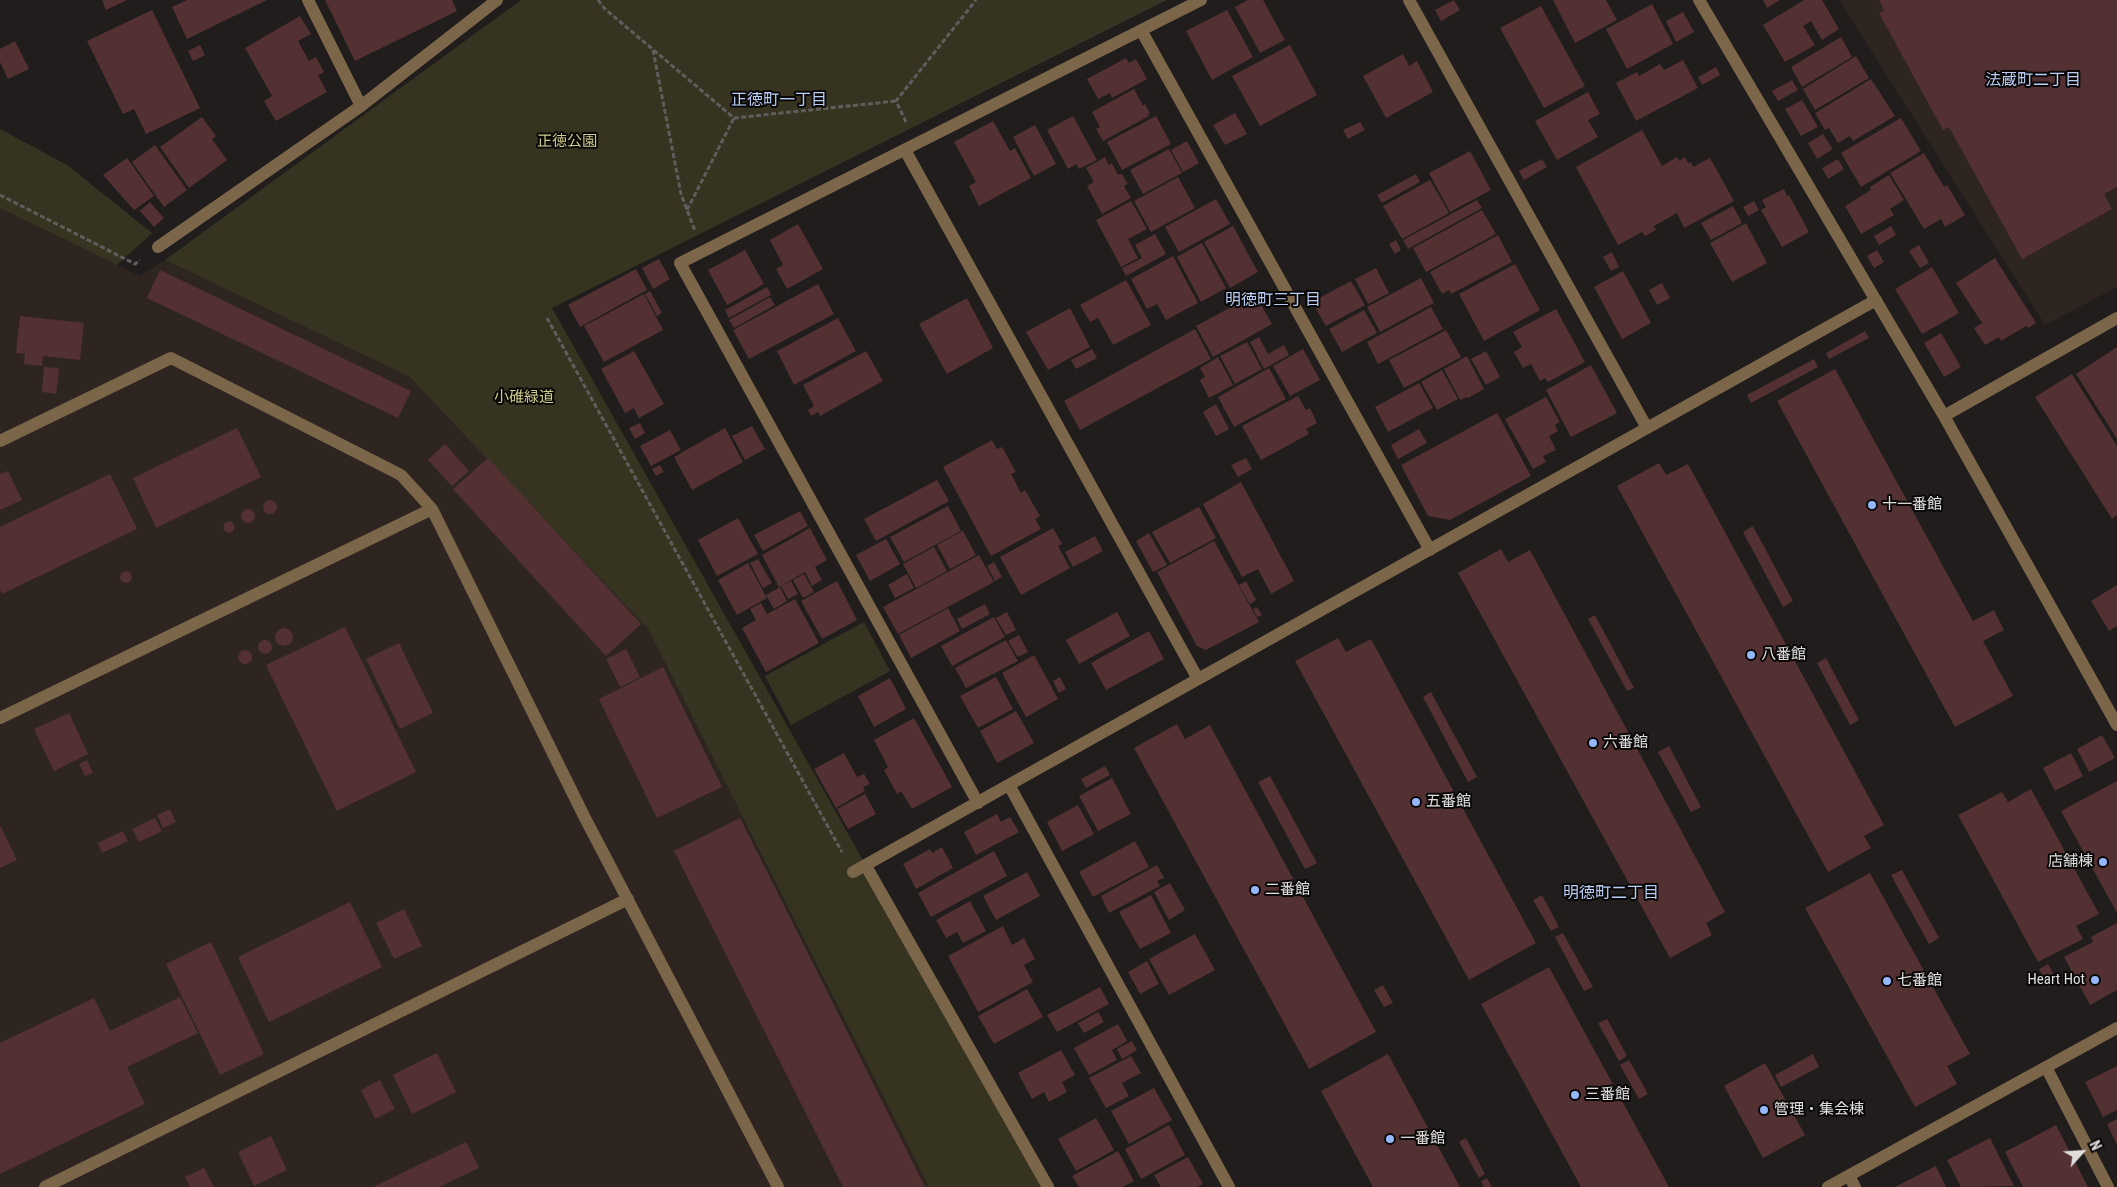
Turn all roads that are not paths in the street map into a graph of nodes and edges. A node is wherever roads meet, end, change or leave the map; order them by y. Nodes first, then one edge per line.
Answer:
1 (308, 0) edge
2 (497, 0) edge
3 (1201, 0) edge
4 (1409, 0) edge
5 (1699, 0) edge
6 (1141, 30) junction
7 (361, 106) junction
8 (905, 150) junction
9 (158, 247) road end
10 (1876, 300) junction
11 (2117, 318) edge
12 (1944, 416) junction
13 (1647, 428) junction
14 (0, 441) edge
15 (432, 509) junction
16 (1430, 550) junction
17 (1198, 679) junction
18 (0, 718) edge
19 (2117, 725) edge
20 (1009, 785) junction
21 (978, 803) junction
22 (866, 866) junction
23 (853, 872) road end
24 (628, 899) junction
25 (2117, 1028) edge
26 (2046, 1067) junction
27 (1852, 1181) edge
28 (45, 1187) edge
29 (778, 1187) edge
30 (1048, 1187) edge
31 (1229, 1187) edge
32 (1828, 1187) edge
33 (2108, 1187) edge

1 - 7 street
2 - 7 street
3 - 6 street
4 - 13 street
5 - 10 street
6 - 8 street
6 - 16 street
7 - 9 street
8 - 17 street
8 - 21 street
10 - 12 street
10 - 13 street
11 - 12 street
12 - 19 street
13 - 16 street
14 - 15 street
15 - 18 street
15 - 24 street
16 - 17 street
17 - 20 street
20 - 21 street
20 - 31 street
21 - 22 street
22 - 23 street
22 - 30 street
24 - 28 street
24 - 29 street
25 - 26 street
26 - 27 street
26 - 33 street
27 - 32 street

